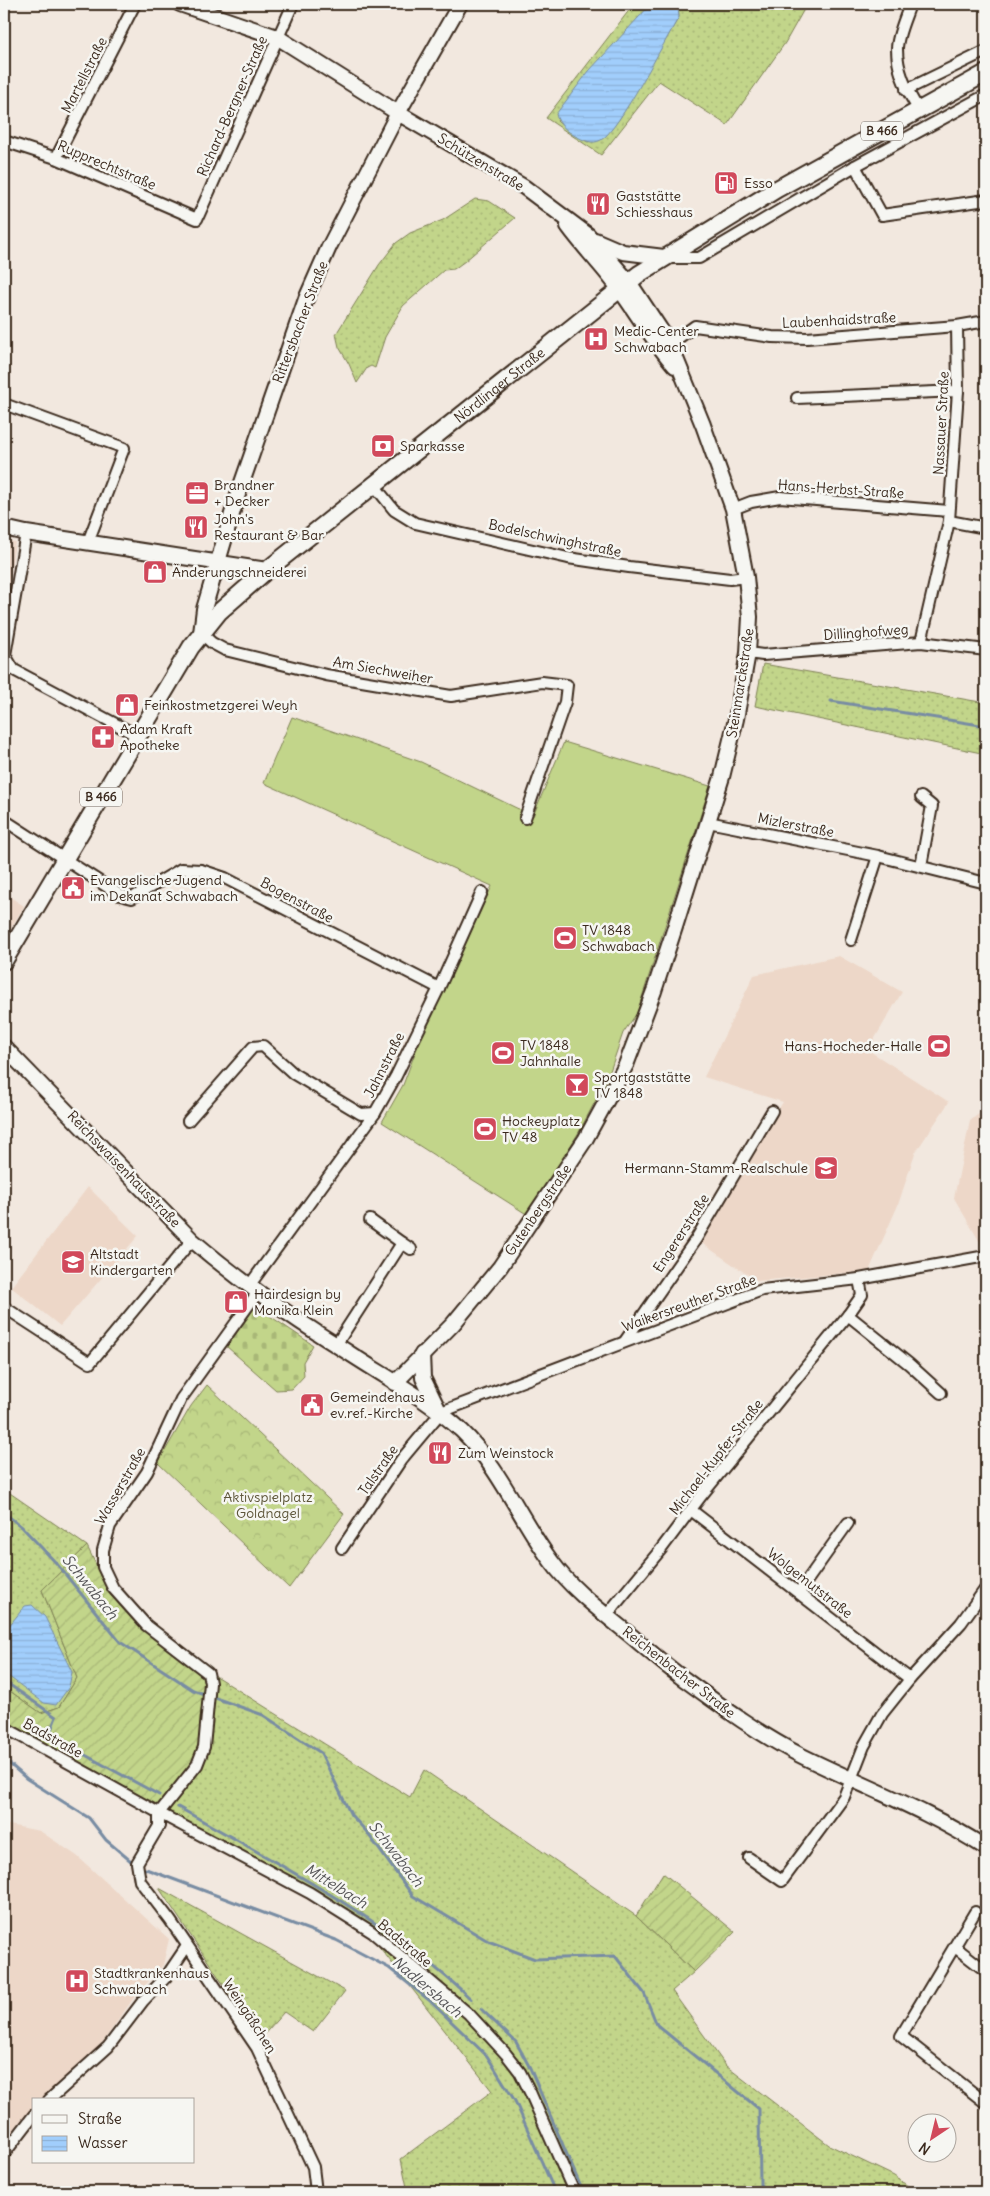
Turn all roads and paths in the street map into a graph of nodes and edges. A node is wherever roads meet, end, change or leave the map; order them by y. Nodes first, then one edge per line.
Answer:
1 (135, 4) edge
2 (180, 4) edge
3 (293, 4) edge
4 (460, 4) edge
5 (910, 4) edge
6 (277, 37) junction
7 (986, 51) edge
8 (986, 73) edge
9 (906, 90) junction
10 (986, 95) edge
11 (919, 110) junction
12 (398, 113) junction
13 (4, 141) edge
14 (56, 158) junction
15 (855, 166) junction
16 (986, 200) edge
17 (561, 216) junction
18 (197, 219) joint
19 (588, 235) junction
20 (664, 258) junction
21 (624, 286) junction
22 (986, 322) edge
23 (957, 326) junction
24 (670, 344) junction
25 (680, 372) junction
26 (958, 392) junction
27 (797, 398) dead end
28 (4, 404) edge
29 (374, 485) junction
30 (733, 509) junction
31 (949, 516) junction
32 (4, 528) edge
33 (986, 528) edge
34 (26, 533) junction
35 (88, 542) junction
36 (220, 562) junction
37 (267, 570) junction
38 (746, 577) junction
39 (201, 633) junction
40 (922, 642) junction
41 (986, 650) edge
42 (748, 653) junction
43 (138, 736) junction
44 (921, 796) dead end
45 (525, 818) dead end
46 (4, 820) edge
47 (708, 822) junction
48 (878, 856) junction
49 (64, 858) junction
50 (921, 866) junction
51 (986, 883) edge
52 (482, 892) dead end
53 (851, 940) dead end
54 (4, 961) edge
55 (439, 988) junction
56 (4, 1047) edge
57 (772, 1111) dead end
58 (375, 1113) junction
59 (188, 1121) dead end
60 (370, 1220) dead end
61 (192, 1240) junction
62 (986, 1256) edge
63 (859, 1279) junction
64 (253, 1289) junction
65 (4, 1307) edge
66 (848, 1315) junction
67 (625, 1341) junction
68 (336, 1345) junction
69 (422, 1354) junction
70 (395, 1383) junction
71 (941, 1393) dead end
72 (440, 1411) junction
73 (691, 1510) junction
74 (848, 1522) dead end
75 (342, 1548) dead end
76 (986, 1588) edge
77 (799, 1592) junction
78 (606, 1616) junction
79 (910, 1679) junction
80 (4, 1727) edge
81 (852, 1778) junction
82 (159, 1813) junction
83 (986, 1848) edge
84 (750, 1858) dead end
85 (975, 1912) dead end
86 (187, 1946) junction
87 (955, 1948) junction
88 (986, 1971) edge
89 (52, 2098) edge
90 (986, 2103) edge
91 (32, 2118) edge
92 (4, 2154) edge
93 (316, 2192) edge
94 (574, 2192) edge

1 - 14 street, Martellstraße
2 - 6 street, Schützenstraße
3 - 6 street, Richard-Bergner-Straße
4 - 12 street, Rittersbacher Straße
5 - 9 street
6 - 12 street, Schützenstraße
6 - 18 street, Richard-Bergner-Straße
7 - 9 street
8 - 11 main road, Nördlinger Straße / B 466
9 - 11 street
10 - 15 street
11 - 20 main road, Nördlinger Straße / B 466
12 - 17 street, Schützenstraße
12 - 36 street, Rittersbacher Straße
13 - 14 street, Rupprechtstraße
14 - 18 street, Rupprechtstraße
15 - 16 street
15 - 20 street
17 - 19 street, Schützenstraße
17 - 21 street, Schützenstraße
19 - 20 street, Schützenstraße
19 - 21 street, Schützenstraße
20 - 21 main road, Nördlinger Straße / B 466
21 - 24 street, Steinmarckstraße
21 - 25 street, Steinmarckstraße
21 - 29 main road, Nördlinger Straße / B 466
22 - 23 street, Laubenhaidstraße
23 - 24 street, Laubenhaidstraße
23 - 26 street, Nassauer Straße
24 - 25 street, Steinmarckstraße
25 - 30 street, Steinmarckstraße
26 - 27 street
26 - 31 street, Nassauer Straße
28 - 35 street
29 - 37 main road, Nördlinger Straße / B 466
29 - 38 street, Bodelschwinghstraße
30 - 31 street, Hans-Herbst-Straße
30 - 38 street, Steinmarckstraße
31 - 33 street
31 - 40 street, Nassauer Straße
32 - 34 street
34 - 35 street
34 - 43 street
35 - 36 street
36 - 37 street
36 - 39 street, Rittersbacher Straße
37 - 39 main road, Nördlinger Straße / B 466
38 - 42 street, Steinmarckstraße
39 - 43 main road, B 466
39 - 45 street, Am Siechweiher
40 - 41 street, Dillinghofweg
40 - 42 street, Dillinghofweg
42 - 47 street, Steinmarckstraße
43 - 49 main road, B 466
44 - 50 street
46 - 49 street
47 - 48 street, Mizlerstraße
47 - 69 street, Gutenbergstraße
48 - 50 street, Mizlerstraße
48 - 53 street
49 - 54 main road, B 466
49 - 55 street, Bogenstraße
50 - 51 street, Mizlerstraße
52 - 55 street, Jahnstraße
55 - 58 street, Jahnstraße
56 - 61 street, Reichswaisenhausstraße
57 - 67 street, Engererstraße
58 - 59 street, Jahnstraße
58 - 64 street
60 - 68 street
61 - 64 street, Reichswaisenhausstraße
61 - 65 street
62 - 63 street, Waikersreuther Straße
63 - 66 street, Michael-Kupfer-Straße
63 - 67 street, Waikersreuther Straße
64 - 68 street, Reichswaisenhausstraße
64 - 82 street, Wasserstraße
66 - 71 street
66 - 73 street, Michael-Kupfer-Straße
67 - 72 street, Waikersreuther Straße
68 - 70 street, Reichswaisenhausstraße
69 - 70 street, Gutenbergstraße
69 - 72 street
70 - 72 street, Reichswaisenhausstraße
72 - 75 street, Talstraße
72 - 78 street, Reichenbacher Straße
73 - 77 street, Wolgemutstraße
73 - 78 street, Michael-Kupfer-Straße
74 - 77 street
76 - 79 street
77 - 79 street, Wolgemutstraße
78 - 81 street, Reichenbacher Straße
79 - 81 street
80 - 82 street, Badstraße
81 - 83 street, Reichenbacher Straße
81 - 84 street
82 - 86 street, Weingäßchen
82 - 94 street, Badstraße
85 - 87 street
86 - 89 street
86 - 93 street, Weingäßchen
87 - 88 street
87 - 90 street
91 - 92 street

